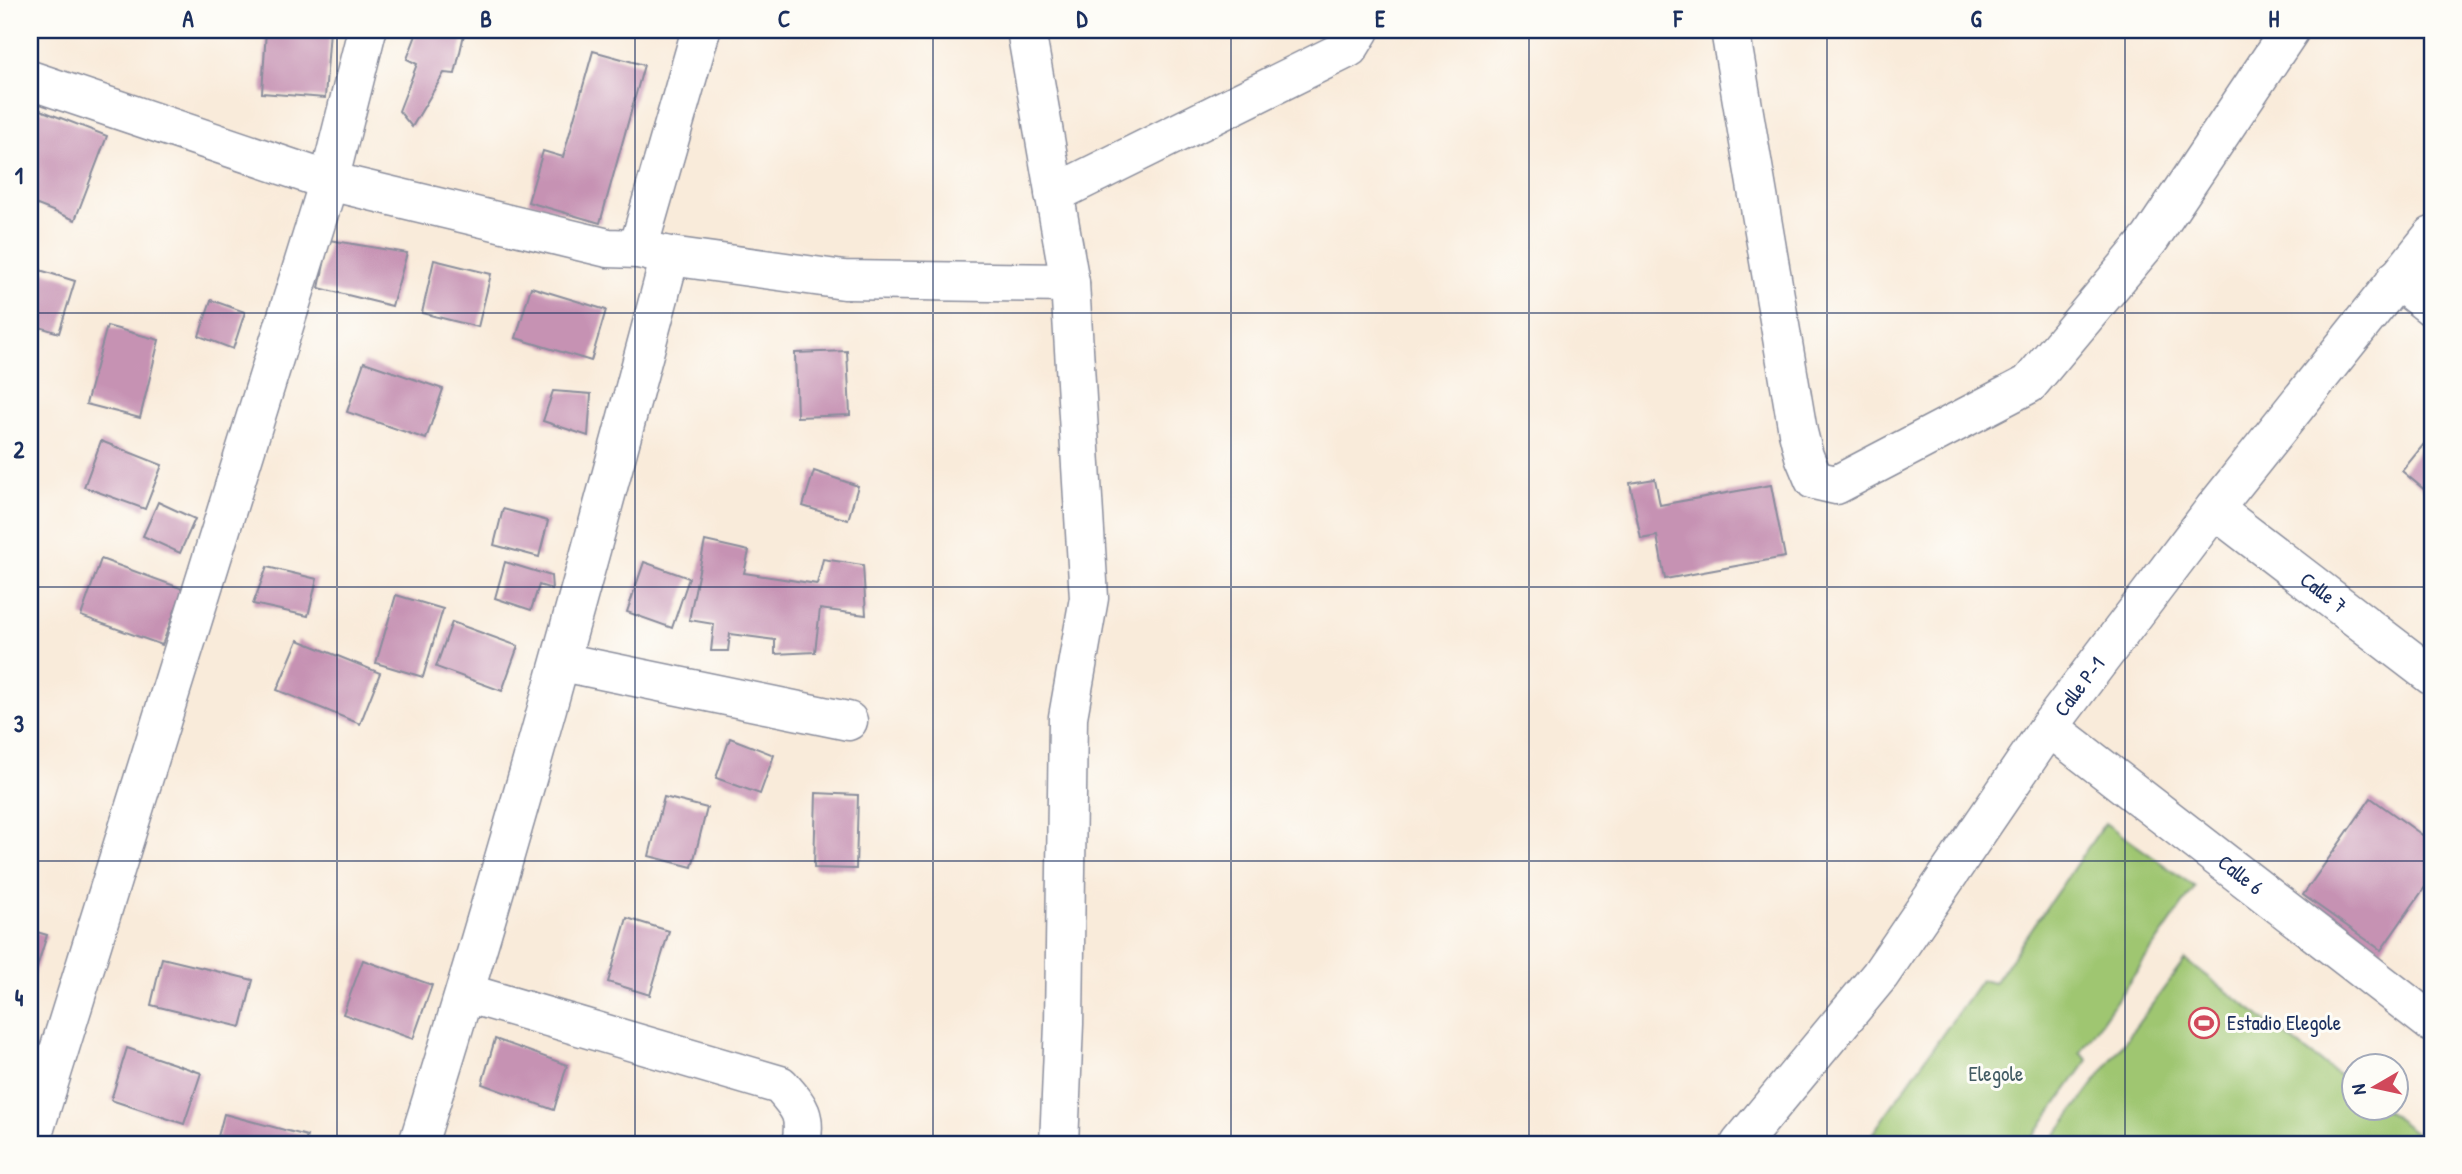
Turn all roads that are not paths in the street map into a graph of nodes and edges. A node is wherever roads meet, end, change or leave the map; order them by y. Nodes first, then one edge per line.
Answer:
1 (367, 30) edge
2 (701, 30) edge
3 (1026, 30) edge
4 (1360, 30) edge
5 (1730, 30) edge
6 (2290, 30) edge
7 (30, 80) edge
8 (329, 181) junction
9 (1054, 194) junction
10 (2432, 236) edge
11 (654, 253) junction
12 (2396, 279) junction
13 (1070, 283) junction
14 (2432, 307) edge
15 (2214, 509) junction
16 (562, 662) junction
17 (2432, 676) edge
18 (848, 721) dead end
19 (2049, 727) junction
20 (466, 993) junction
21 (2432, 1023) edge
22 (30, 1144) edge
23 (418, 1144) edge
24 (800, 1144) edge
25 (1059, 1144) edge
26 (1740, 1144) edge

1 - 8 street
2 - 11 street
3 - 9 street
4 - 9 street
5 - 6 street
7 - 8 street
8 - 11 street
8 - 22 street
9 - 13 street
10 - 12 street, Calle P-1
11 - 13 street
11 - 16 street
12 - 14 street
12 - 15 street, Calle P-1
13 - 25 street
15 - 17 street, Calle 7
15 - 19 street, Calle P-1
16 - 18 street
16 - 20 street
19 - 21 street, Calle 6
19 - 26 street, Calle P-1
20 - 23 street
20 - 24 street

